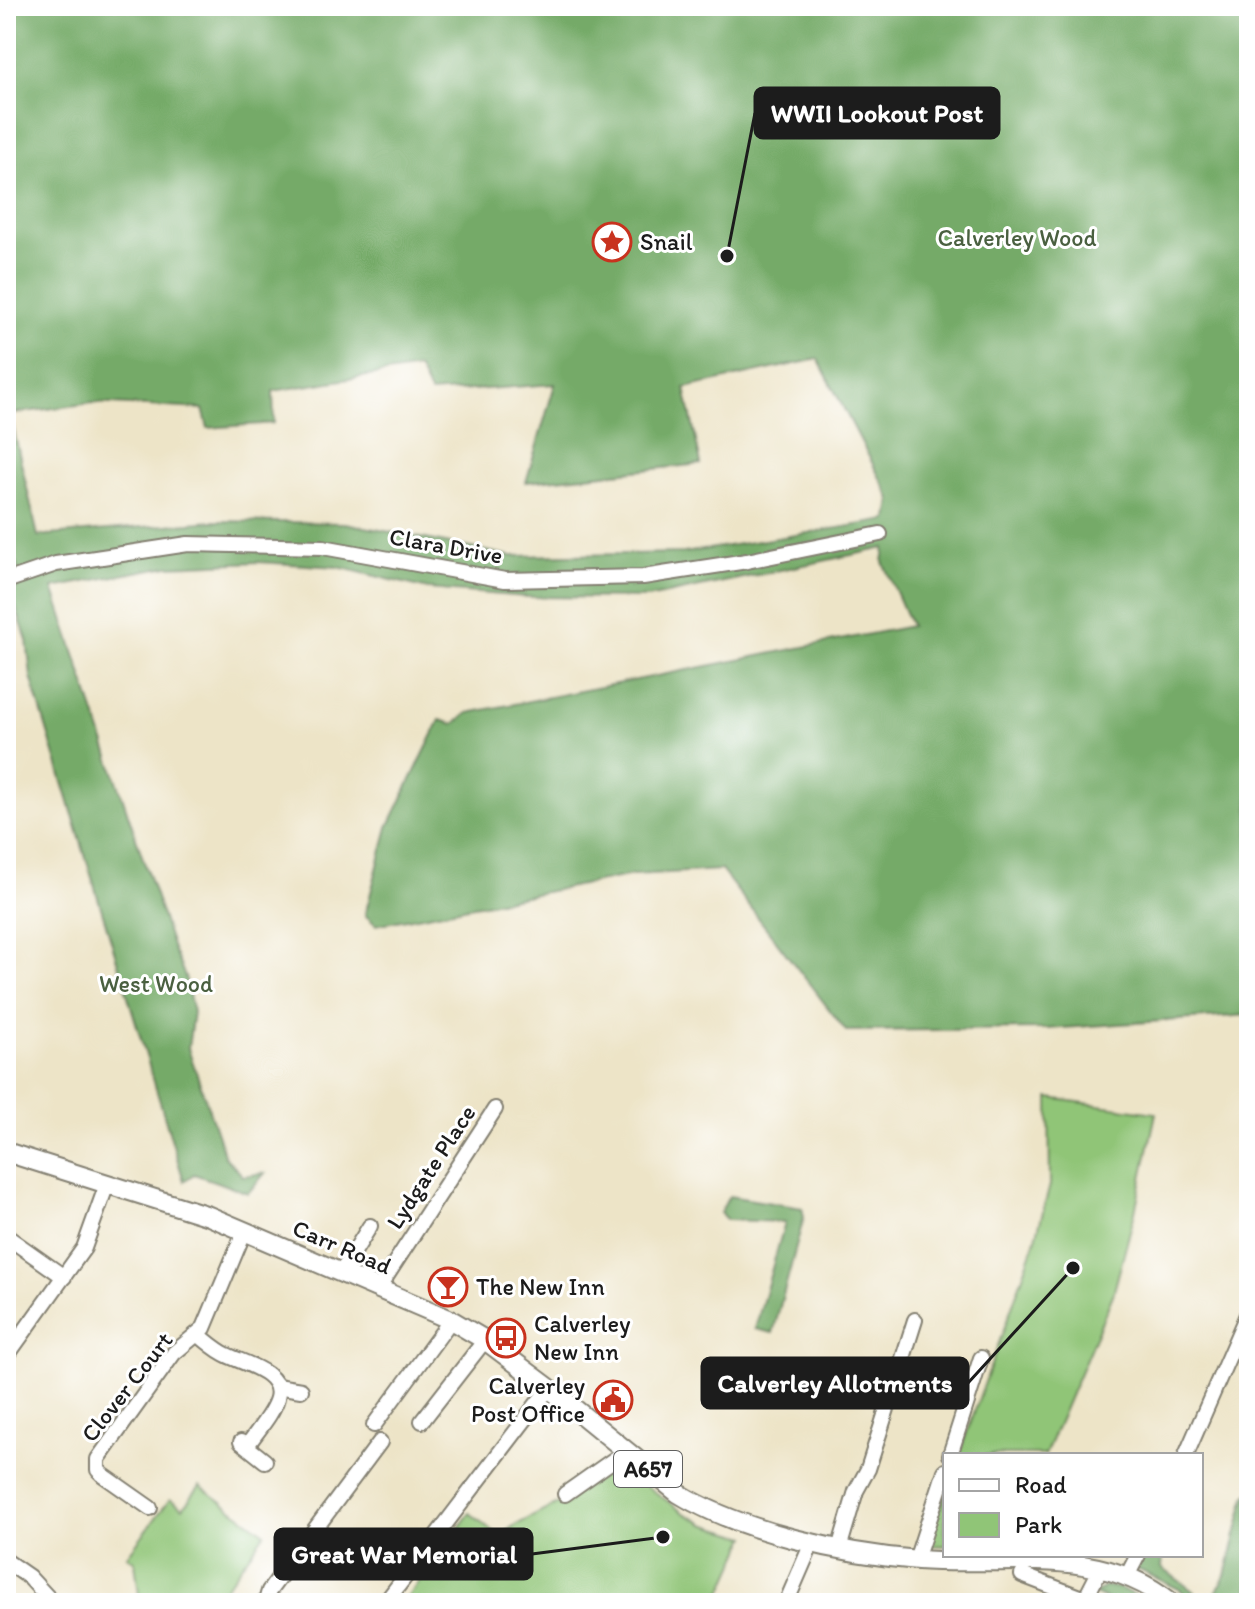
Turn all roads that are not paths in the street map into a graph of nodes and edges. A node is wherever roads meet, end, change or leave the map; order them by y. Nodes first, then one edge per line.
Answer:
1 (880, 534) dead end
2 (6, 581) edge
3 (495, 1109) dead end
4 (6, 1152) edge
5 (107, 1184) junction
6 (370, 1226) dead end
7 (244, 1232) junction
8 (6, 1236) edge
9 (341, 1273) junction
10 (64, 1277) junction
11 (378, 1289) junction
12 (1249, 1310) edge
13 (451, 1320) junction
14 (915, 1320) dead end
15 (198, 1334) junction
16 (485, 1340) junction
17 (6, 1357) edge
18 (981, 1358) dead end
19 (277, 1386) junction
20 (549, 1388) junction
21 (301, 1390) dead end
22 (422, 1421) dead end
23 (374, 1425) dead end
24 (380, 1442) dead end
25 (626, 1451) junction
26 (951, 1453) edge
27 (1187, 1453) edge
28 (265, 1461) dead end
29 (943, 1477) edge
30 (565, 1494) dead end
31 (150, 1508) dead end
32 (812, 1543) junction
33 (839, 1549) junction
34 (1137, 1557) edge
35 (916, 1560) junction
36 (6, 1561) edge
37 (1101, 1568) junction
38 (1022, 1575) dead end
39 (1127, 1576) junction
40 (1169, 1600) edge
41 (1088, 1602) edge
42 (53, 1603) edge
43 (269, 1603) edge
44 (385, 1603) edge
45 (786, 1603) edge

1 - 2 street, Clara Drive
3 - 11 street, Lydgate Place
4 - 5 main road, Carr Road / A657
5 - 7 main road, Carr Road / A657
5 - 10 street
6 - 9 street
7 - 9 main road, Carr Road / A657
7 - 15 street, Clover Court
8 - 10 street
9 - 11 main road, Carr Road / A657
10 - 17 street
11 - 13 main road, Carr Road / A657
12 - 27 street
13 - 16 main road, Carr Road / A657
13 - 23 street
14 - 33 street
15 - 19 street
15 - 31 street, Clover Court
16 - 20 main road, Carr Road / A657
16 - 22 street
18 - 26 street
19 - 21 street
19 - 28 street
20 - 25 main road, Carr Road / A657
20 - 44 street
24 - 43 street
25 - 30 street
25 - 32 main road, Carr Road / A657
29 - 35 street
32 - 33 main road, Carr Road / A657
32 - 45 street
33 - 35 main road, Carr Road / A657
34 - 39 street
35 - 37 main road, Carr Road / A657
36 - 42 street
37 - 39 main road, Carr Road / A657
37 - 41 street
38 - 41 street
39 - 40 main road, Carr Road / A657

